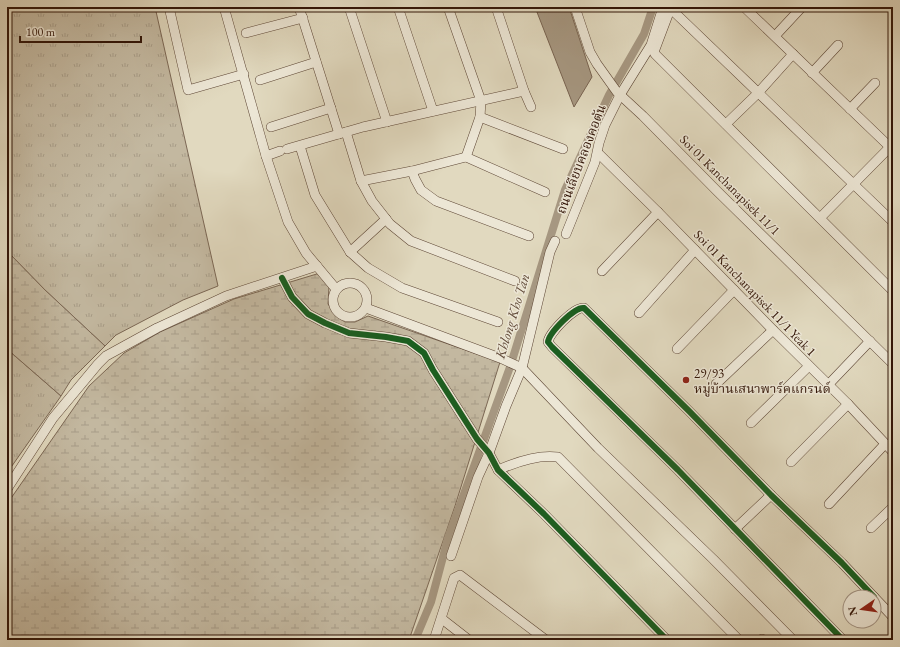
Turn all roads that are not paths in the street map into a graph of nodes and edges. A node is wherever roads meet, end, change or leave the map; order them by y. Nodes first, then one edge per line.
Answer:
1 (169, 7) edge
2 (224, 7) edge
3 (299, 7) edge
4 (349, 7) edge
5 (398, 7) edge
6 (448, 7) edge
7 (496, 7) edge
8 (575, 7) edge
9 (744, 7) edge
10 (668, 8) edge
11 (801, 8) edge
12 (303, 18) junction
13 (246, 33) dead end
14 (775, 36) junction
15 (838, 45) dead end
16 (792, 54) junction
17 (316, 62) junction
18 (812, 72) junction
19 (244, 74) junction
20 (260, 80) dead end
21 (875, 83) dead end
22 (524, 91) junction
23 (758, 93) junction
24 (618, 94) junction
25 (481, 101) junction
26 (531, 107) dead end
27 (331, 108) junction
28 (850, 109) junction
29 (433, 111) junction
30 (480, 117) junction
31 (387, 122) junction
32 (726, 124) junction
33 (271, 126) dead end
34 (342, 133) junction
35 (891, 145) edge
36 (300, 146) junction
37 (563, 149) dead end
38 (598, 153) junction
39 (266, 156) junction
40 (466, 157) junction
41 (412, 170) junction
42 (362, 181) junction
43 (854, 184) junction
44 (545, 192) dead end
45 (658, 212) junction
46 (820, 218) junction
47 (386, 219) junction
48 (893, 222) edge
49 (566, 234) dead end
50 (529, 236) dead end
51 (555, 241) dead end
52 (695, 250) junction
53 (350, 252) junction
54 (317, 266) junction
55 (602, 271) dead end
56 (282, 278) junction
57 (514, 281) dead end
58 (336, 289) junction
59 (734, 290) junction
60 (893, 291) edge
61 (366, 308) junction
62 (639, 313) dead end
63 (498, 322) dead end
64 (773, 330) junction
65 (870, 341) junction
66 (677, 348) dead end
67 (893, 364) edge
68 (809, 366) junction
69 (520, 367) junction
70 (716, 384) dead end
71 (828, 385) junction
72 (848, 404) junction
73 (751, 423) dead end
74 (885, 444) junction
75 (487, 451) junction
76 (893, 452) edge
77 (791, 462) dead end
78 (498, 470) junction
79 (7, 489) edge
80 (771, 495) junction
81 (829, 504) dead end
82 (893, 507) edge
83 (871, 528) dead end
84 (735, 529) junction
85 (451, 556) dead end
86 (866, 589) edge
87 (882, 605) edge
88 (893, 617) edge
89 (442, 619) junction
90 (434, 640) edge
91 (469, 640) edge
92 (546, 640) edge
93 (667, 640) edge
94 (739, 640) edge
95 (793, 640) edge
96 (843, 640) edge

1 - 19 street
2 - 19 street
3 - 12 street
4 - 31 street
5 - 29 street
6 - 25 street
7 - 22 street
8 - 24 street, Soi 01 Kanchanapisek 11/1
9 - 14 street
10 - 23 street
10 - 24 street, ถนนเลียบคลองคอตัน
10 - 32 street
11 - 14 street
12 - 13 street
12 - 17 street
14 - 16 street
15 - 18 street
16 - 18 street
16 - 23 street
17 - 20 street
17 - 27 street
18 - 28 street
19 - 39 street
21 - 28 street
22 - 25 street
22 - 26 street
23 - 32 street
23 - 43 street
24 - 38 street, ถนนเลียบคลองคอตัน
24 - 65 street, Soi 01 Kanchanapisek 11/1
25 - 29 street
25 - 30 street
27 - 33 street
27 - 34 street
28 - 35 street
29 - 31 street
30 - 37 street
30 - 40 street
31 - 34 street
32 - 46 street
34 - 36 street
34 - 42 street
35 - 43 street
36 - 39 street
36 - 53 street
38 - 45 street, Soi 01 Kanchanapisek 11/1 Yeak 1
38 - 49 street, ถนนเลียบคลองคอตัน
39 - 54 street
40 - 41 street
40 - 44 street
41 - 42 street
41 - 50 street
42 - 47 street
43 - 46 street
43 - 48 street
45 - 52 street, Soi 01 Kanchanapisek 11/1 Yeak 1
45 - 55 street
46 - 60 street
47 - 53 street
47 - 57 street
51 - 69 street
52 - 59 street, Soi 01 Kanchanapisek 11/1 Yeak 1
52 - 62 street
53 - 63 street
54 - 56 street
54 - 58 street
56 - 75 street
56 - 79 street
58 - 61 street
58 - 61 street
59 - 64 street, Soi 01 Kanchanapisek 11/1 Yeak 1
59 - 66 street
61 - 69 street
64 - 68 street, Soi 01 Kanchanapisek 11/1 Yeak 1
64 - 70 street
65 - 67 street, Soi 01 Kanchanapisek 11/1
65 - 71 street
68 - 71 street, Soi 01 Kanchanapisek 11/1 Yeak 1
68 - 73 street
69 - 75 street
69 - 95 street
71 - 72 street, Soi 01 Kanchanapisek 11/1 Yeak 1
72 - 74 street, Soi 01 Kanchanapisek 11/1 Yeak 1
72 - 77 street
74 - 76 street, Soi 01 Kanchanapisek 11/1 Yeak 1
74 - 81 street
75 - 78 street
75 - 85 street
78 - 93 street
78 - 94 street
80 - 84 street
80 - 84 street
80 - 86 street
82 - 83 street
84 - 96 street
87 - 88 street
89 - 90 street
89 - 91 street
89 - 92 street

